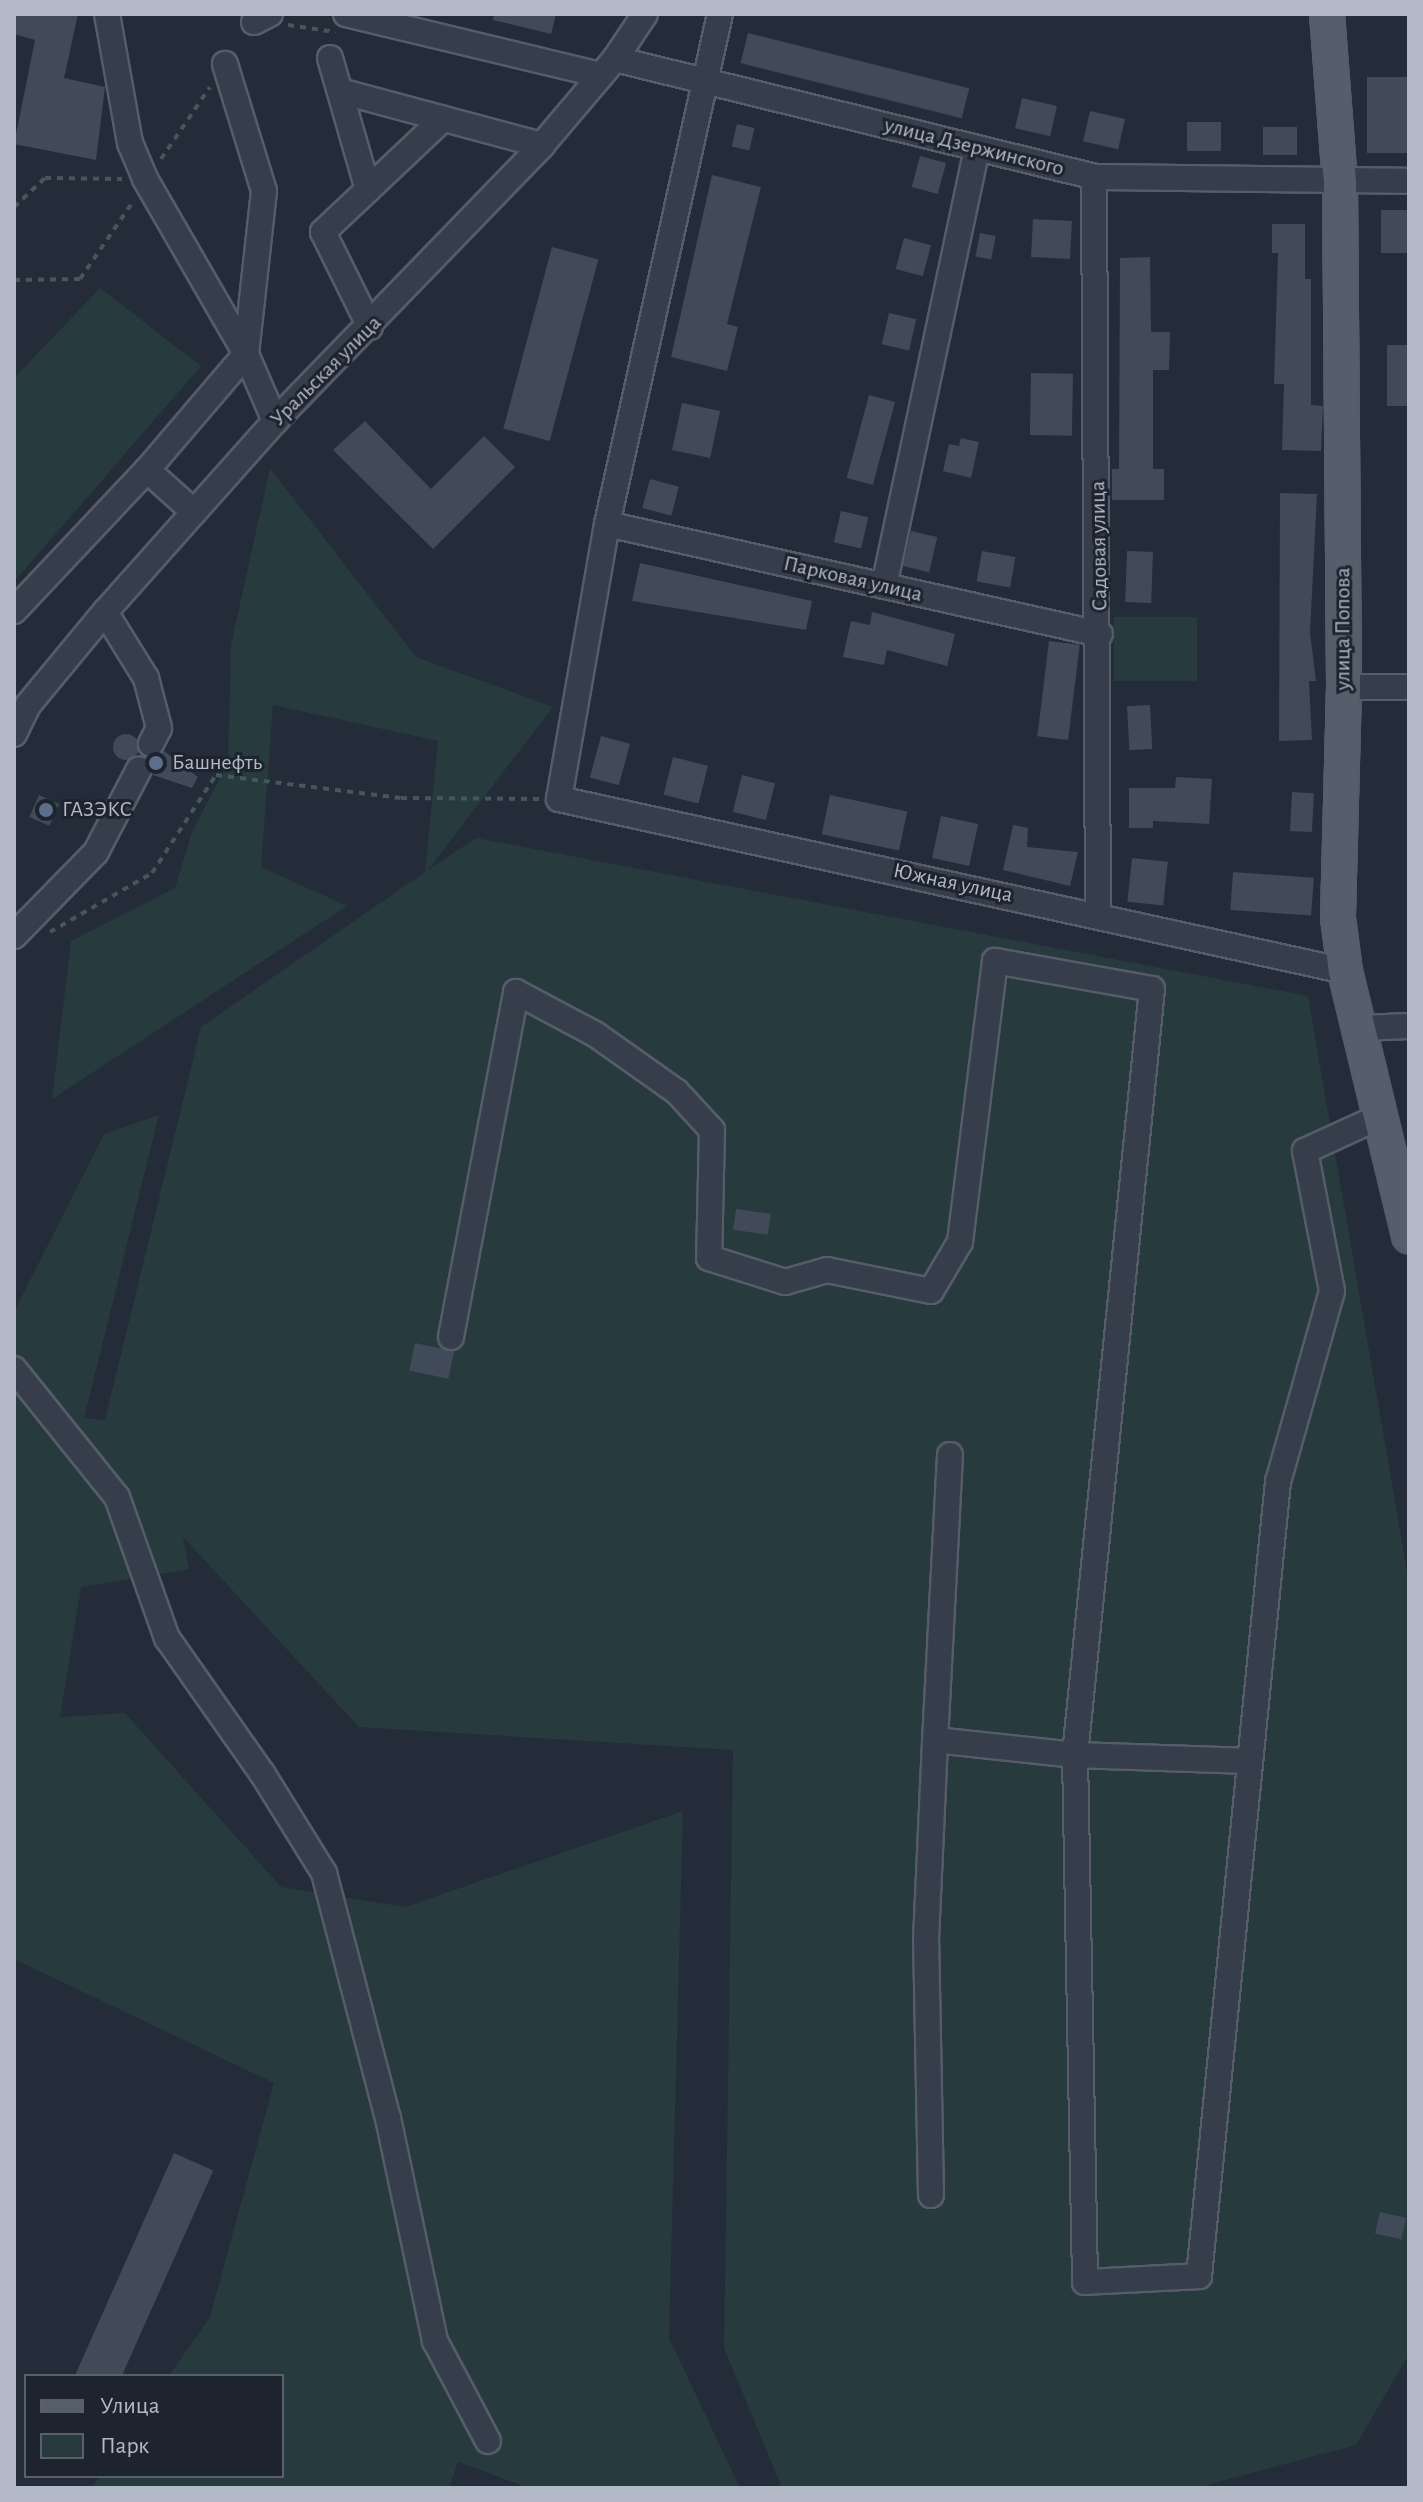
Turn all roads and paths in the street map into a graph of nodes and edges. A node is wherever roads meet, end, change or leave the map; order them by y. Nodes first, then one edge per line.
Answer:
1 (107, 14) edge
2 (346, 14) edge
3 (645, 14) edge
4 (720, 14) edge
5 (1327, 14) edge
6 (260, 19) edge
7 (330, 58) dead end
8 (225, 64) dead end
9 (608, 67) junction
10 (707, 79) junction
11 (340, 91) junction
12 (443, 119) junction
13 (542, 145) junction
14 (977, 149) junction
15 (1094, 177) junction
16 (1409, 181) edge
17 (1340, 184) junction
18 (368, 190) junction
19 (370, 327) junction
20 (246, 354) junction
21 (275, 421) junction
22 (147, 470) junction
23 (194, 512) junction
24 (607, 524) junction
25 (884, 586) junction
26 (14, 611) edge
27 (105, 612) junction
28 (1100, 634) junction
29 (1344, 687) junction
30 (1409, 687) edge
31 (14, 734) edge
32 (151, 744) dead end
33 (139, 769) dead end
34 (559, 799) junction
35 (1098, 914) junction
36 (33, 921) junction
37 (14, 936) edge
38 (1345, 971) junction
39 (1409, 1026) edge
40 (1360, 1028) junction
41 (1381, 1116) junction
42 (1400, 1159) edge
43 (1409, 1236) edge
44 (451, 1337) dead end
45 (14, 1369) edge
46 (950, 1455) dead end
47 (935, 1740) junction
48 (1075, 1755) junction
49 (1250, 1761) junction
50 (931, 2195) dead end
51 (488, 2441) dead end

1 - 20 street
2 - 6 path
2 - 9 street, улица Дзержинского
3 - 9 street, Уральская улица
4 - 10 street
5 - 17 main road, улица Попова
7 - 11 street
8 - 20 street
9 - 10 street, улица Дзержинского
9 - 13 street, Уральская улица
10 - 14 street, улица Дзержинского
10 - 24 street
11 - 12 street
11 - 18 street
12 - 13 street
12 - 18 street
13 - 19 street, Уральская улица
14 - 15 street, улица Дзержинского
14 - 25 street
15 - 17 street, улица Дзержинского
15 - 28 street, Садовая улица
16 - 17 street, улица Дзержинского
17 - 29 main road, улица Попова
18 - 19 street
19 - 21 street, Уральская улица
20 - 21 street
20 - 22 street
21 - 23 street, Уральская улица
22 - 23 street
22 - 26 street
23 - 27 street, Уральская улица
24 - 25 street, Парковая улица
24 - 34 street
25 - 28 street, Парковая улица
27 - 31 street, Уральская улица
27 - 32 street
28 - 35 street, Садовая улица
29 - 30 street
29 - 38 main road, улица Попова
33 - 36 street
34 - 35 street, Южная улица
34 - 36 path
35 - 38 street, Южная улица
36 - 37 street
38 - 40 main road, улица Попова
39 - 40 street
40 - 41 main road, улица Попова
41 - 42 main road, улица Попова
41 - 49 street
42 - 43 main road, улица Попова
44 - 48 street
45 - 51 street
46 - 47 street
47 - 48 street
47 - 50 street
48 - 49 street
48 - 49 street

